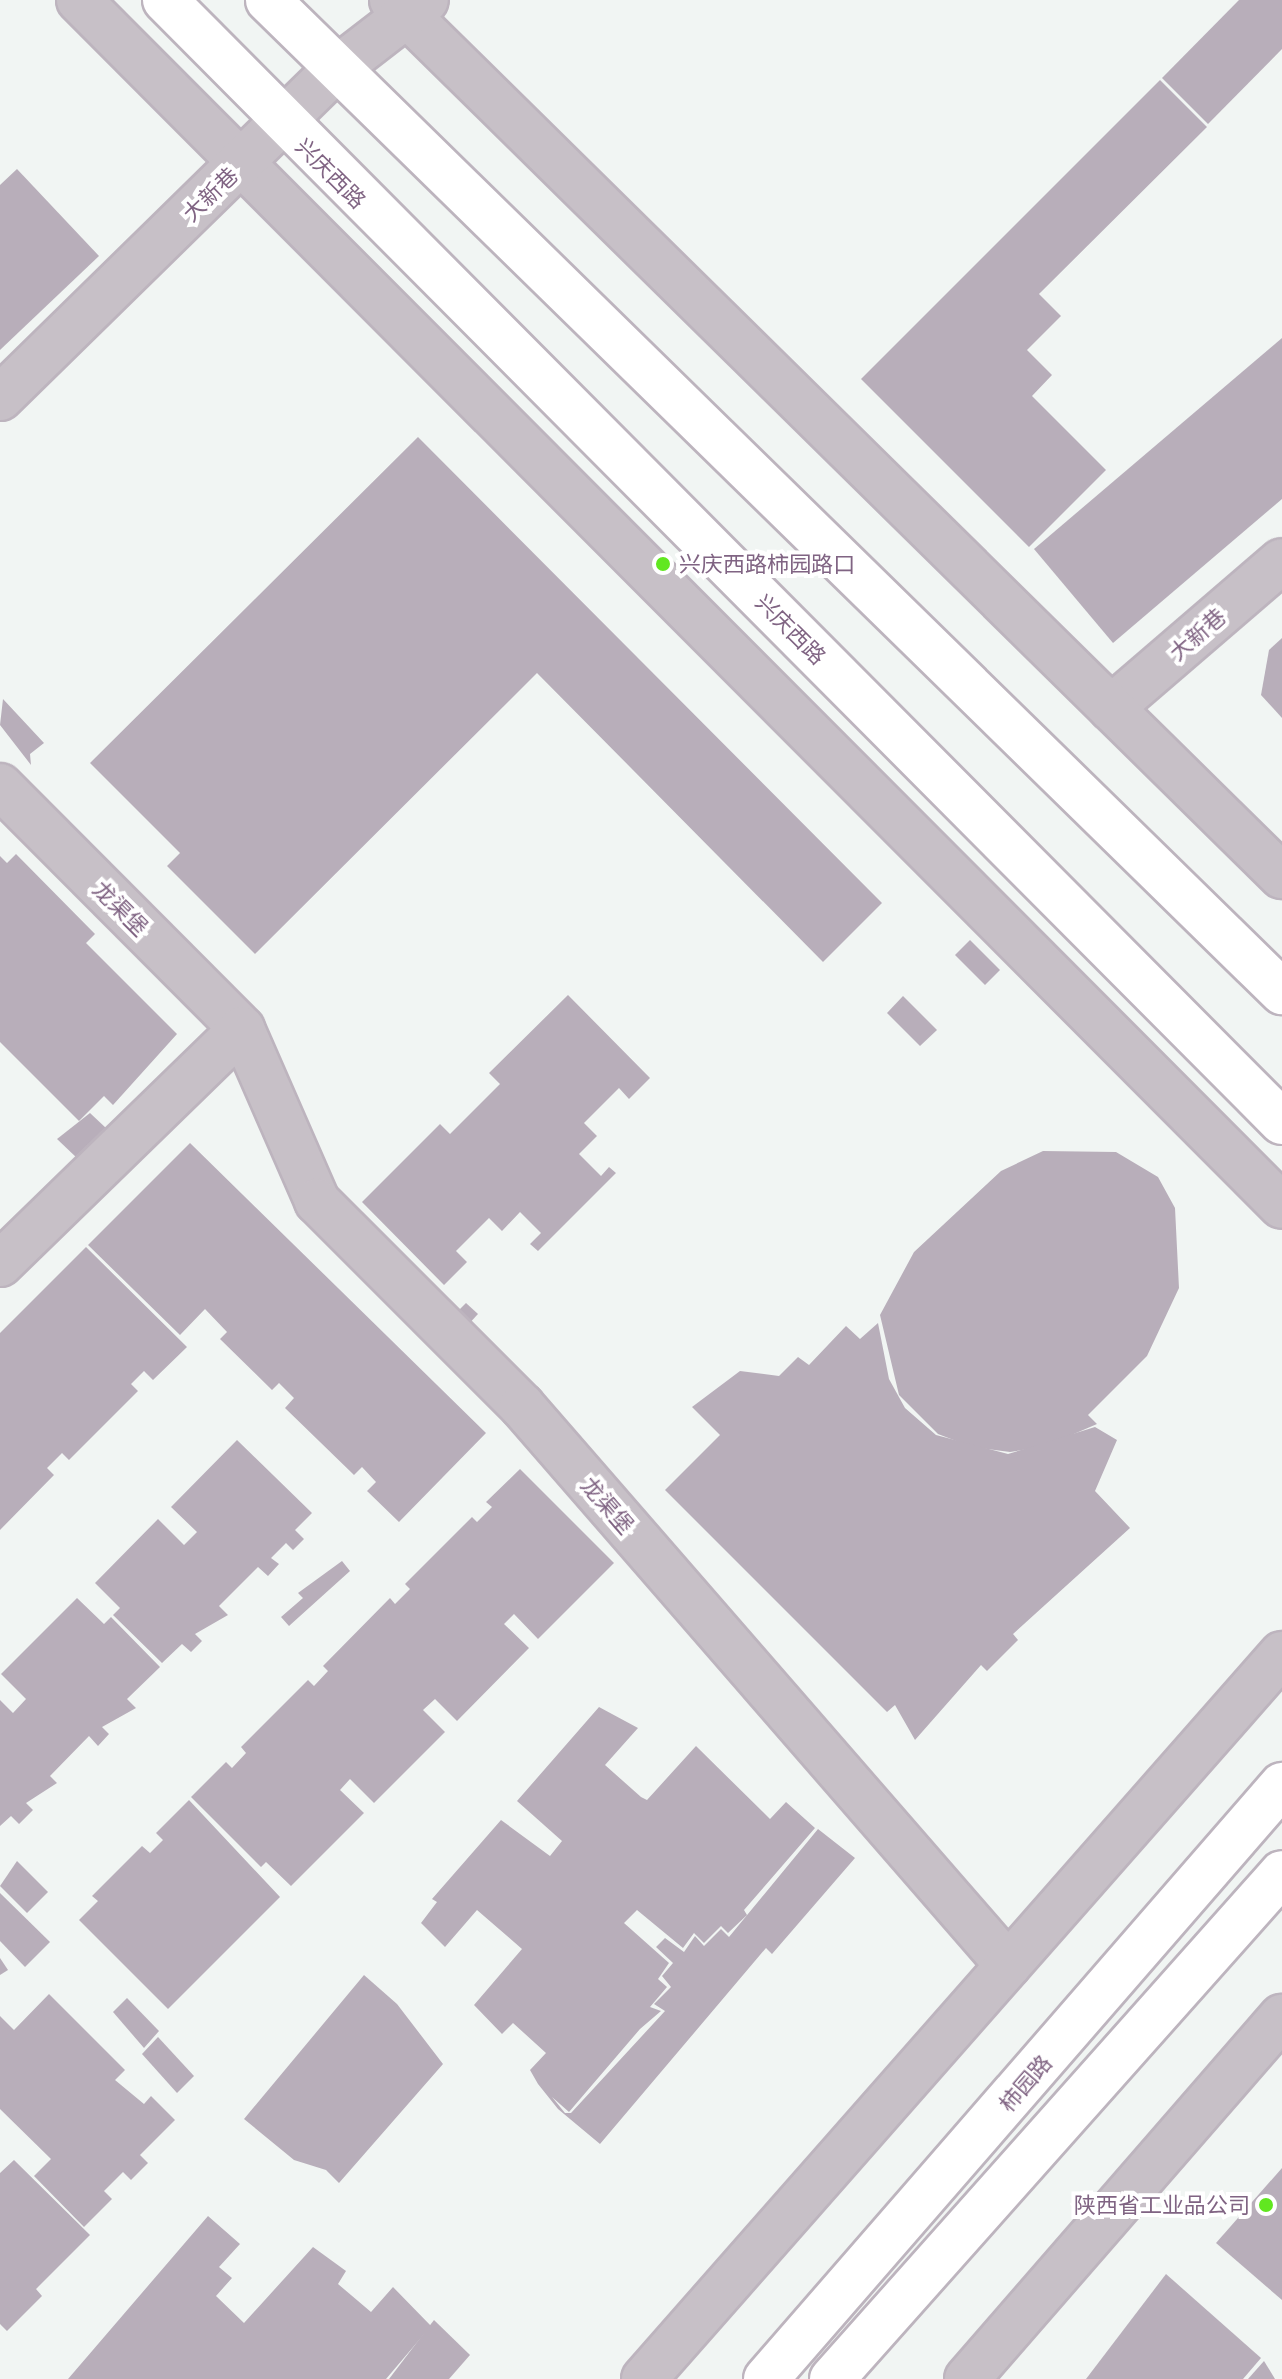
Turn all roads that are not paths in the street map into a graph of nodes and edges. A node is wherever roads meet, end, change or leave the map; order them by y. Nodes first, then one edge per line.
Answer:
1 (79, 0) edge
2 (165, 0) edge
3 (268, 0) edge
4 (409, 6) edge
5 (334, 71) junction
6 (281, 125) junction
7 (239, 166) junction
8 (0, 398) edge
9 (1282, 561) edge
10 (1111, 708) junction
11 (0, 786) edge
12 (1282, 876) edge
13 (1282, 992) edge
14 (242, 1029) junction
15 (1282, 1122) edge
16 (1282, 1206) edge
17 (0, 1264) edge
18 (1282, 1654) edge
19 (1282, 1785) edge
20 (1282, 1873) edge
21 (1008, 1965) junction
22 (1282, 2017) edge
23 (644, 2379) edge
24 (766, 2379) edge
25 (832, 2379) edge
26 (967, 2379) edge

1 - 7 street
2 - 6 main road, 兴庆西路
3 - 5 main road
4 - 5 street, 大新巷
4 - 10 street
5 - 6 street, 大新巷
5 - 13 main road
6 - 7 street, 大新巷
6 - 15 main road, 兴庆西路
7 - 8 street, 大新巷
7 - 16 street
9 - 10 street, 大新巷
10 - 12 street
11 - 14 street, 龙渠堡
14 - 17 street
14 - 21 street, 龙渠堡
18 - 21 street
19 - 24 main road, 柿园路
20 - 25 main road
21 - 23 street
22 - 26 street

